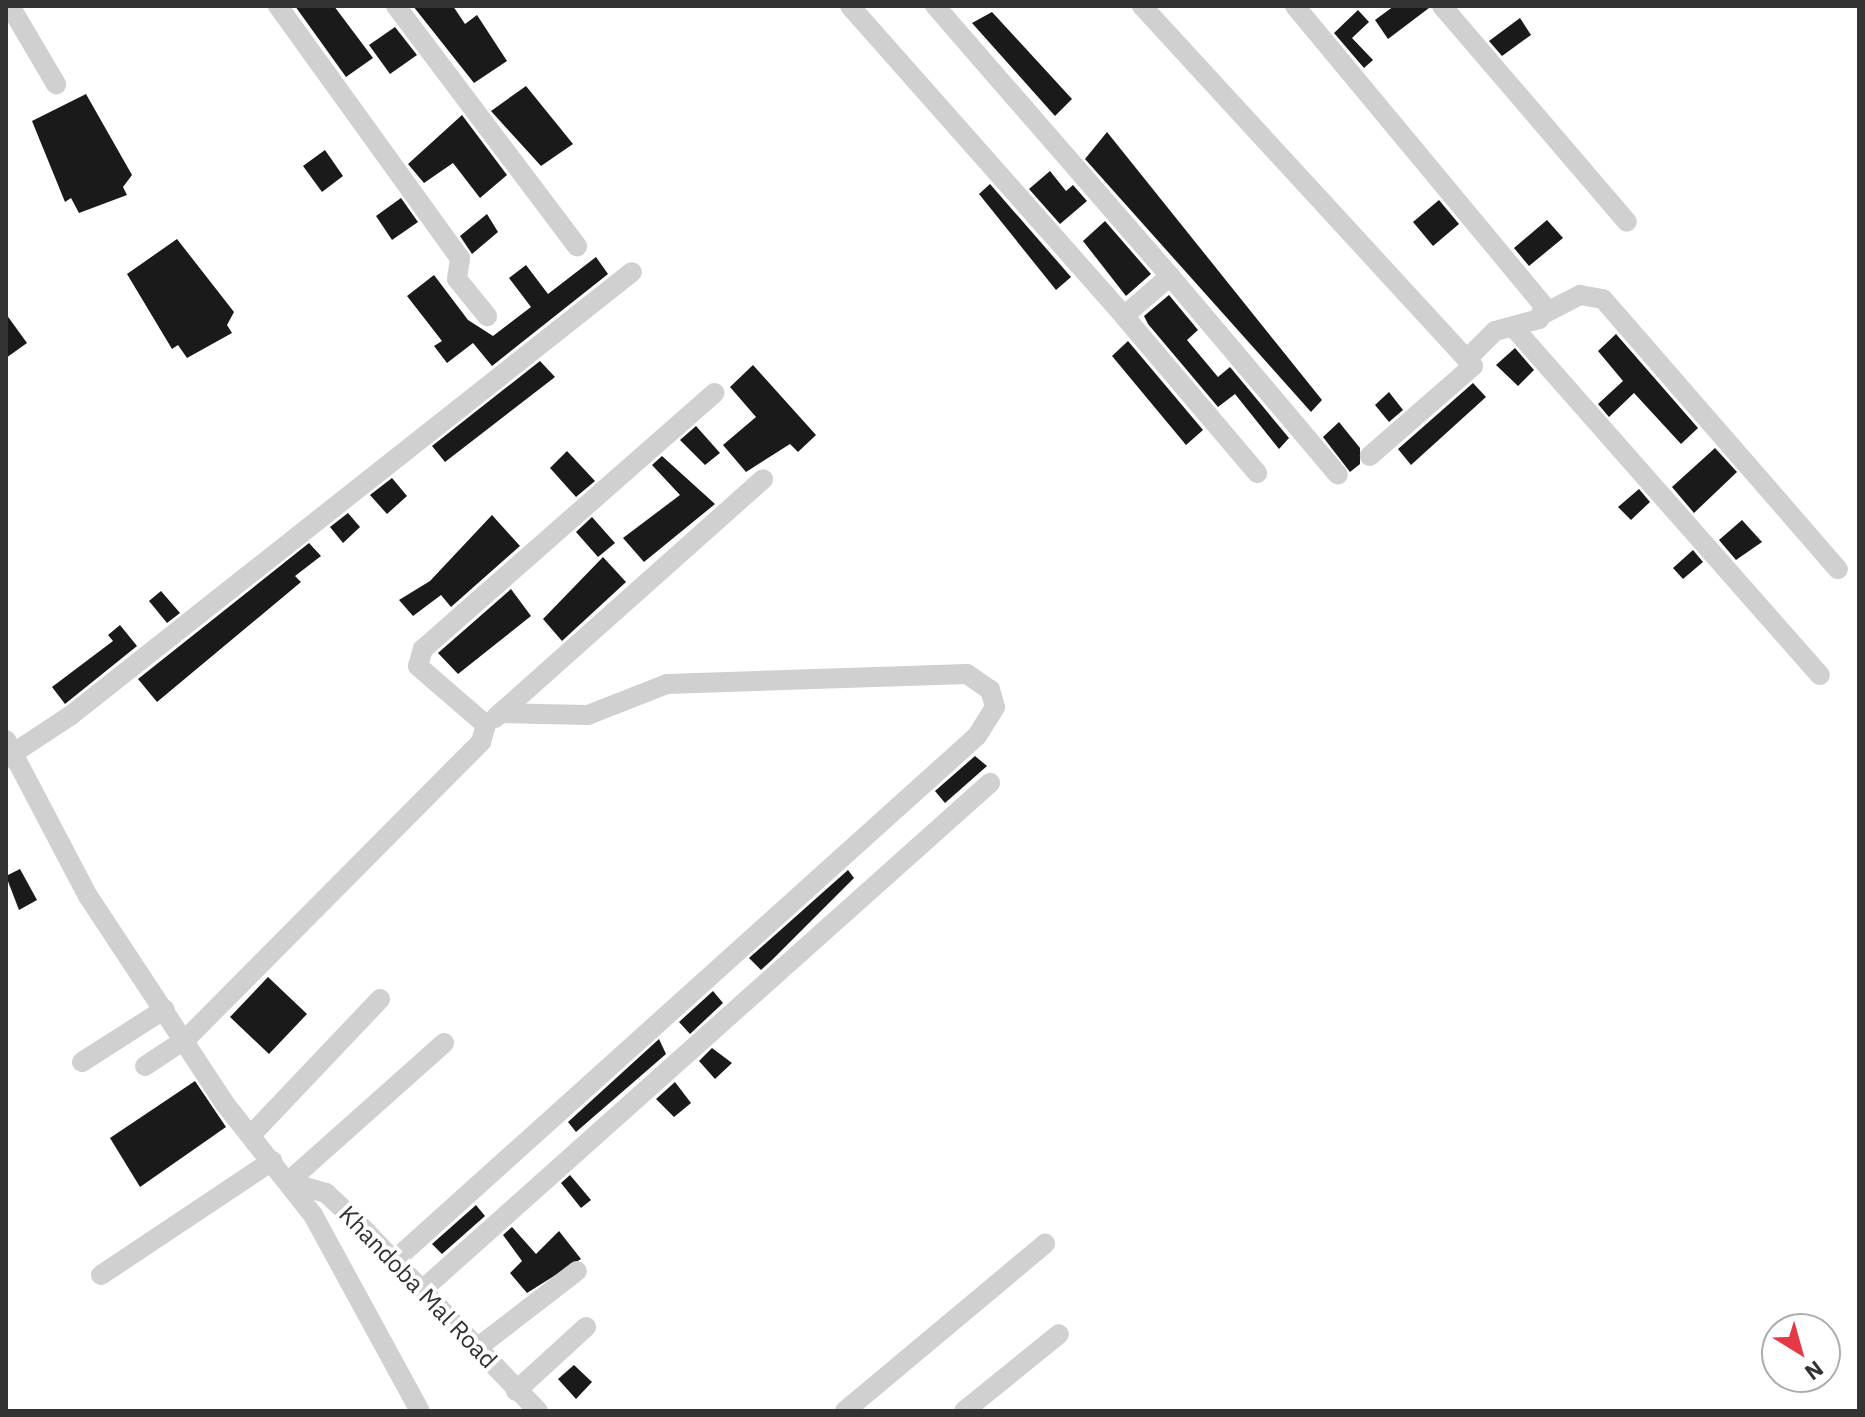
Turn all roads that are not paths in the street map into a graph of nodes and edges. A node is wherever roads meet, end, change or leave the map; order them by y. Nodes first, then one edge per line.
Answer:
1 (9, 6) edge
2 (278, 6) edge
3 (396, 6) edge
4 (850, 6) edge
5 (935, 6) edge
6 (1142, 6) edge
7 (1295, 6) edge
8 (1442, 6) edge
9 (14, 28) edge
10 (56, 84) dead end
11 (1627, 222) dead end
12 (577, 246) dead end
13 (632, 272) dead end
14 (1170, 276) junction
15 (1543, 314) junction
16 (487, 316) dead end
17 (1124, 316) junction
18 (1513, 327) junction
19 (1467, 359) junction
20 (714, 393) dead end
21 (1370, 456) dead end
22 (1257, 473) dead end
23 (1338, 475) dead end
24 (763, 479) dead end
25 (1838, 569) dead end
26 (1820, 675) dead end
27 (493, 719) junction
28 (8, 750) edge
29 (990, 783) dead end
30 (380, 999) dead end
31 (165, 1009) junction
32 (186, 1039) junction
33 (444, 1043) dead end
34 (82, 1062) dead end
35 (145, 1066) dead end
36 (252, 1134) junction
37 (272, 1161) junction
38 (288, 1182) junction
39 (1045, 1244) dead end
40 (397, 1258) junction
41 (577, 1271) dead end
42 (101, 1275) dead end
43 (421, 1291) junction
44 (586, 1327) dead end
45 (1059, 1334) dead end
46 (477, 1348) junction
47 (516, 1391) junction
48 (420, 1411) edge
49 (538, 1411) edge
50 (845, 1411) edge
51 (964, 1411) edge

1 - 9 street
2 - 16 street
3 - 12 street
4 - 17 street
5 - 14 street
6 - 19 street
7 - 15 street
8 - 11 street
9 - 10 street
13 - 28 street
14 - 17 street
14 - 23 street
15 - 18 street
15 - 25 street
17 - 22 street
18 - 19 street
18 - 26 street
19 - 21 street
20 - 27 street
24 - 27 street
27 - 32 street
27 - 40 street
28 - 31 street
29 - 43 street
30 - 36 street
31 - 32 street
31 - 34 street
32 - 35 street
32 - 36 street
33 - 38 street
36 - 37 street
37 - 38 street
37 - 42 street
38 - 40 street, Khandoba Mal Road
38 - 48 street
39 - 50 street
40 - 43 street, Khandoba Mal Road
41 - 46 street
43 - 46 street, Khandoba Mal Road
44 - 47 street
45 - 51 street
46 - 47 street, Khandoba Mal Road
47 - 49 street, Khandoba Mal Road

